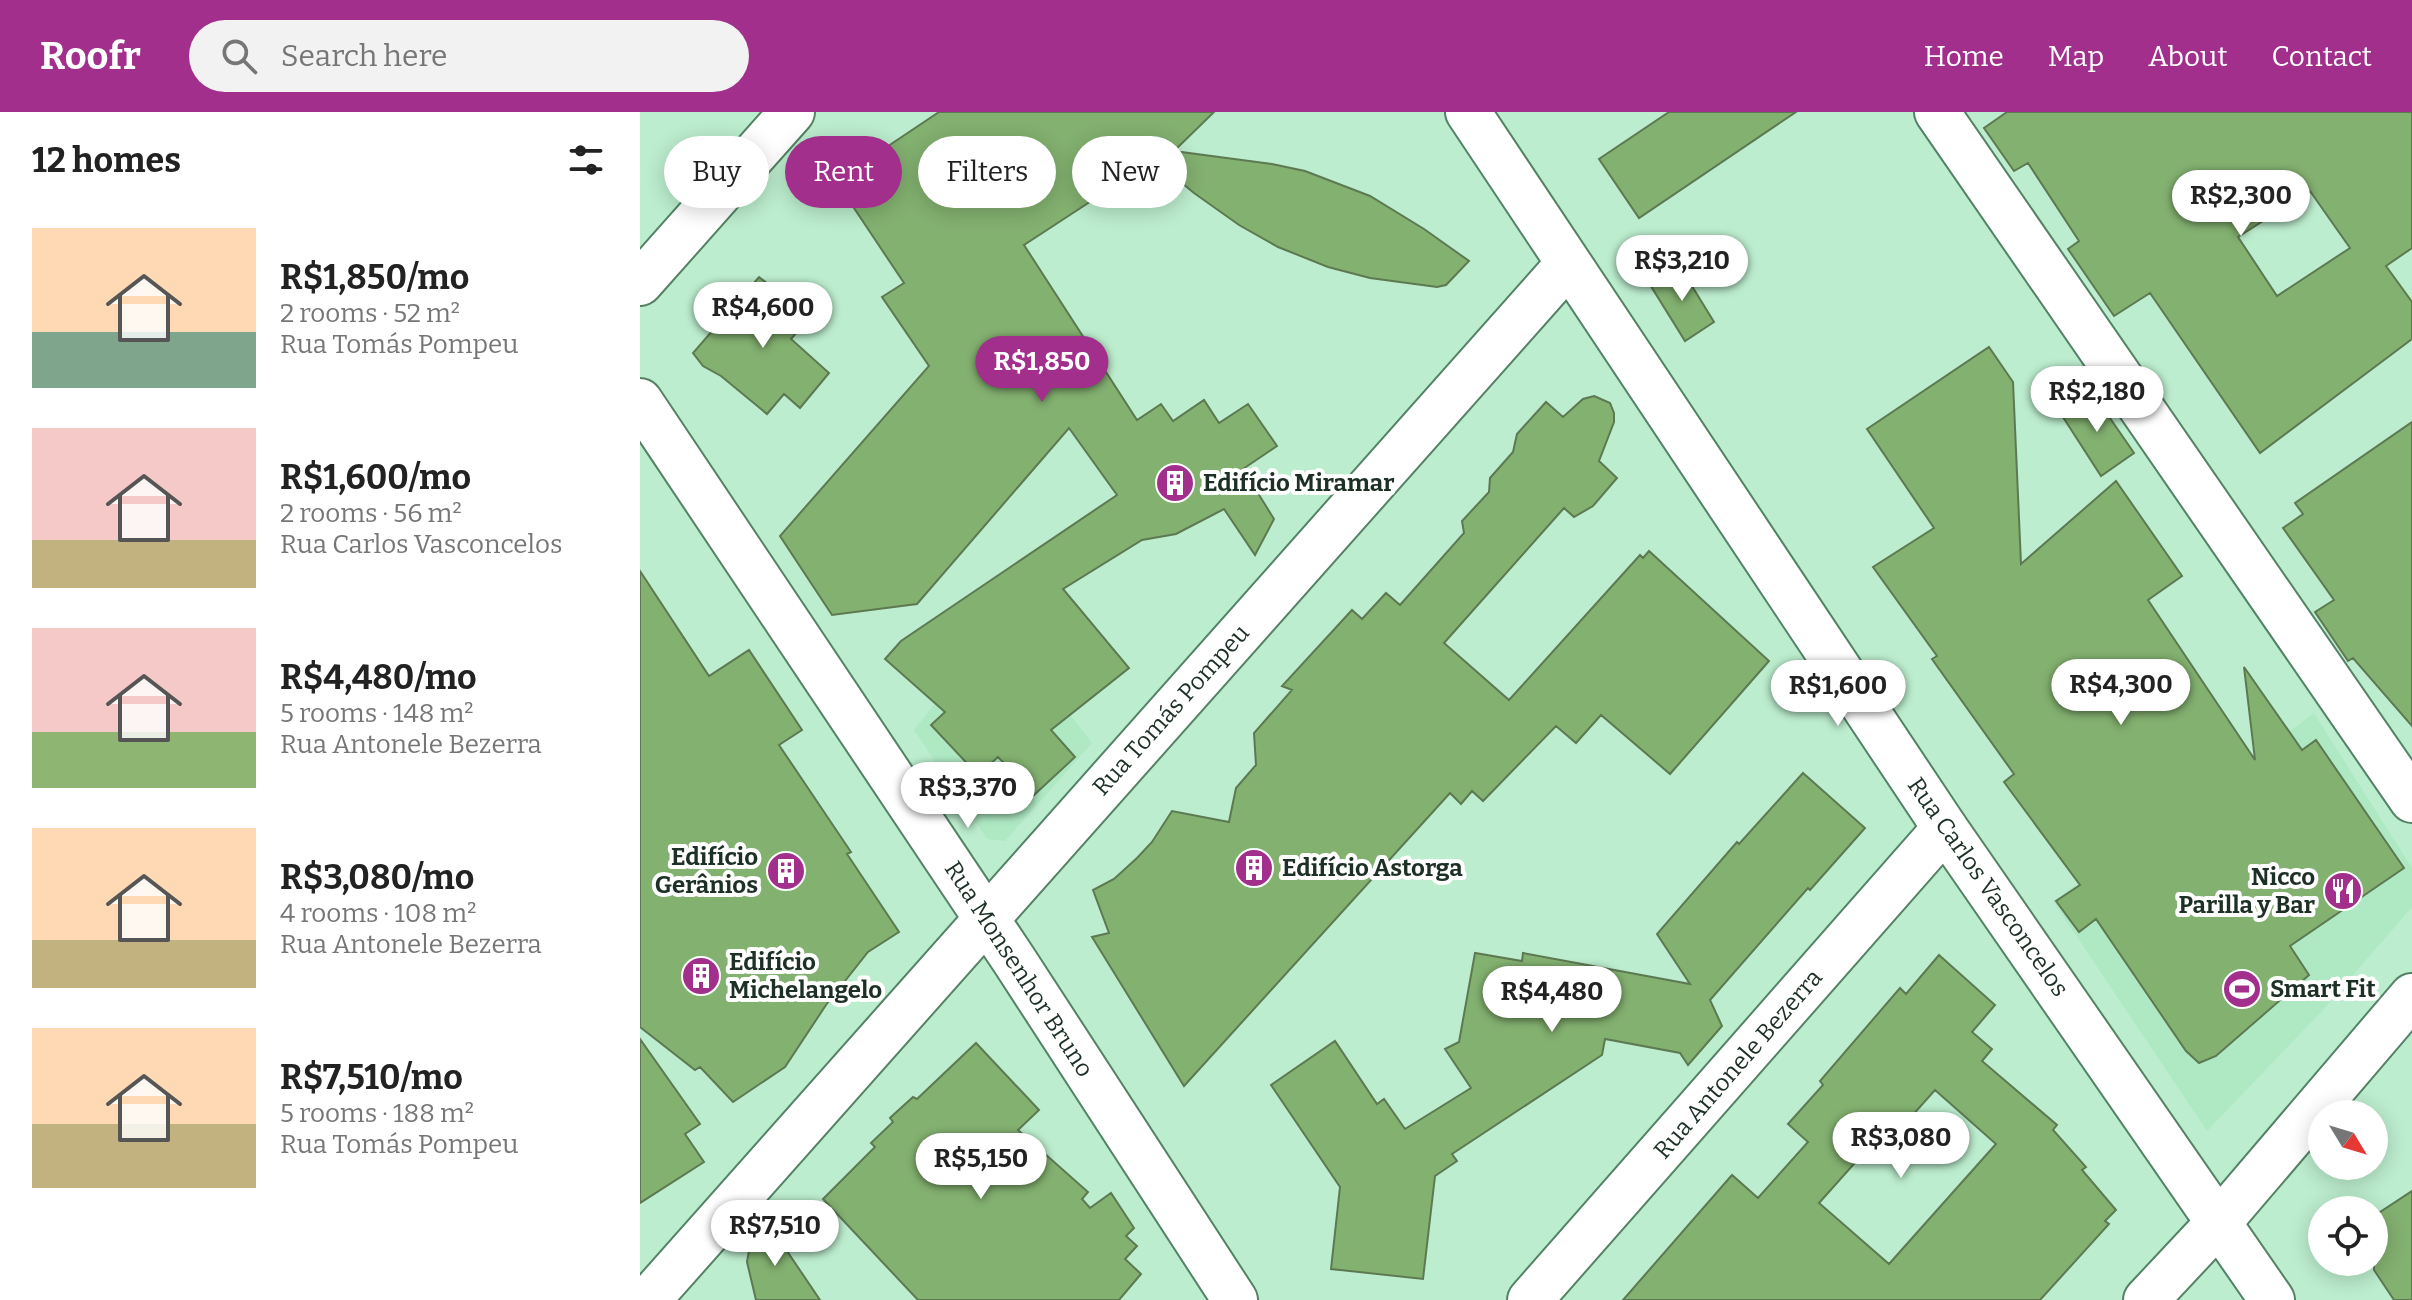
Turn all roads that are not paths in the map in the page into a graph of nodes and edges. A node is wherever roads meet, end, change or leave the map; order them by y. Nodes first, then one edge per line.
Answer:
1 (792, 112) edge
2 (1468, 112) edge
3 (1937, 112) edge
4 (1568, 264) junction
5 (640, 283) edge
6 (640, 401) edge
7 (2412, 800) edge
8 (1945, 828) junction
9 (986, 919) junction
10 (2412, 996) edge
11 (2220, 1221) junction
12 (648, 1300) edge
13 (1235, 1300) edge
14 (1530, 1300) edge
15 (2146, 1300) edge
16 (2272, 1300) edge

1 - 5 street
2 - 4 street, Rua Carlos Vasconcelos
3 - 7 street
4 - 8 street, Rua Carlos Vasconcelos
4 - 9 street, Rua Tomás Pompeu
6 - 9 street, Rua Monsenhor Bruno
8 - 11 street, Rua Carlos Vasconcelos
8 - 14 street, Rua Antonele Bezerra
9 - 12 street, Rua Tomás Pompeu
9 - 13 street, Rua Monsenhor Bruno
10 - 11 street
11 - 15 street
11 - 16 street, Rua Carlos Vasconcelos

